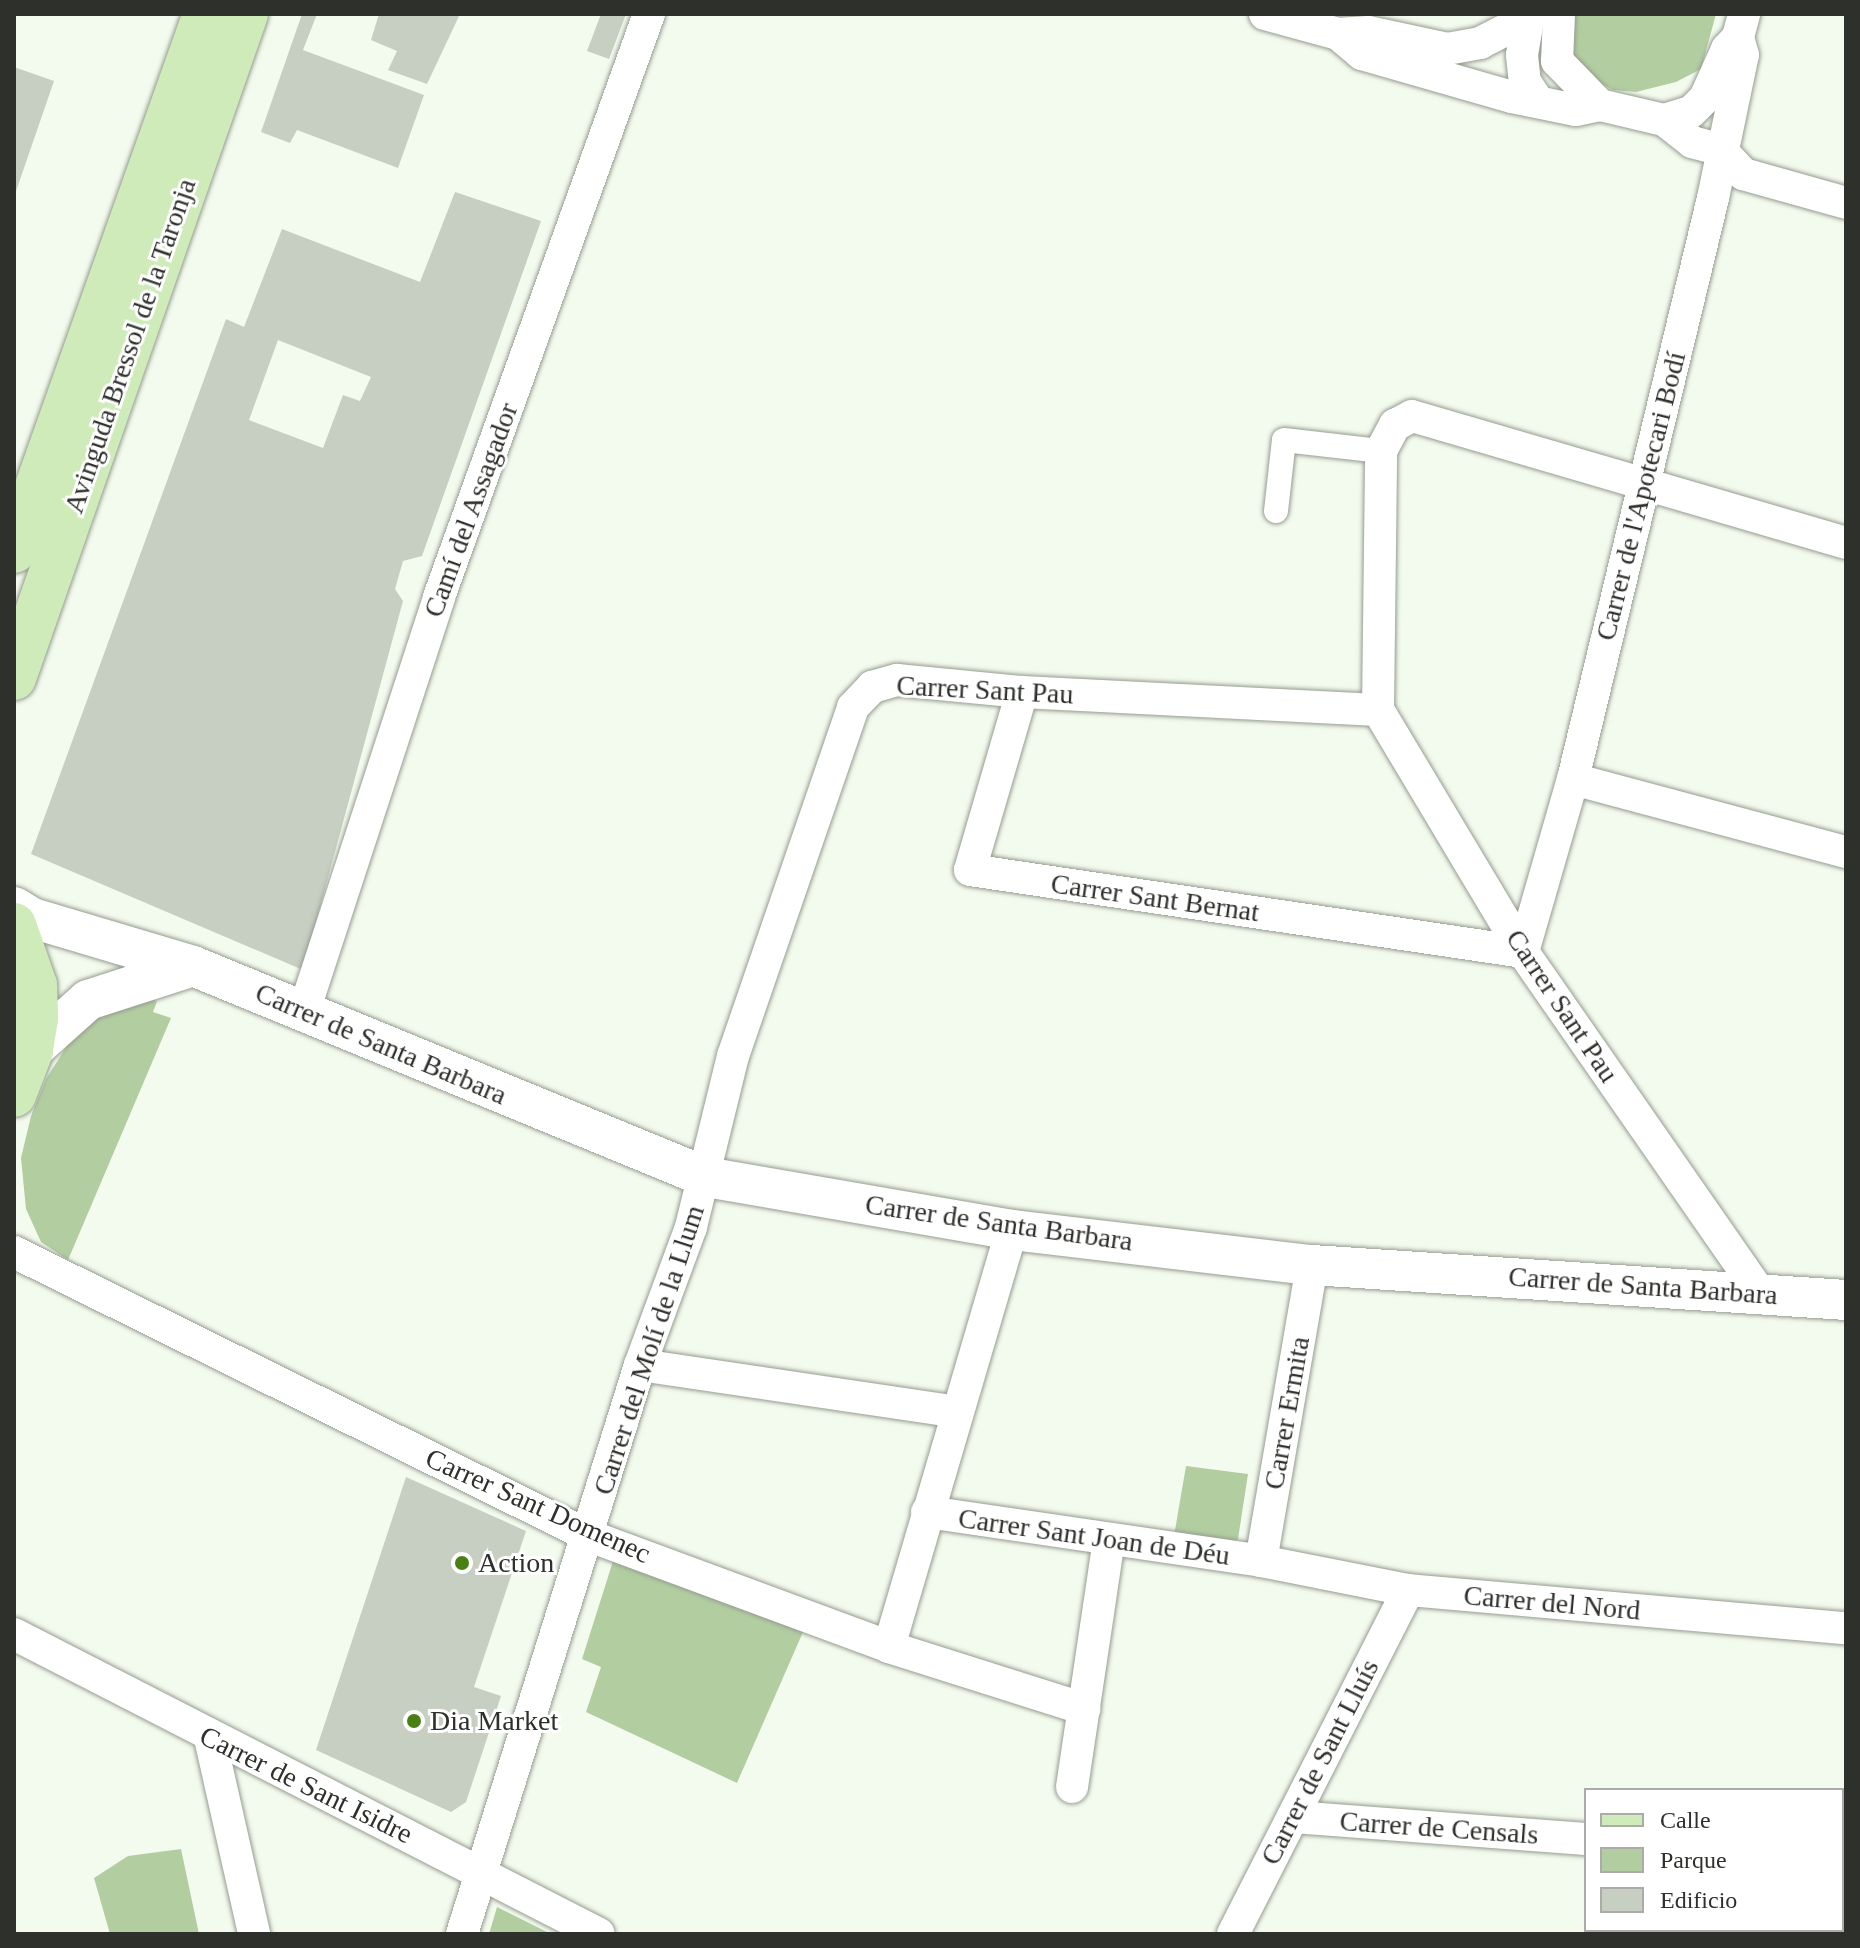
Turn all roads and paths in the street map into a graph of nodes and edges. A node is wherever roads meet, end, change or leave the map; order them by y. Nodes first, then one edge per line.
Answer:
1 (205, 14) edge
2 (246, 14) edge
3 (649, 14) edge
4 (1265, 14) edge
5 (1559, 14) edge
6 (1522, 18) edge
7 (1741, 26) edge
8 (1338, 34) junction
9 (1538, 101) junction
10 (1600, 105) junction
11 (1664, 120) junction
12 (1721, 150) junction
13 (1846, 203) edge
14 (1388, 438) junction
15 (1643, 487) junction
16 (1276, 511) dead end
17 (1846, 543) edge
18 (14, 551) edge
19 (14, 678) edge
20 (1022, 692) junction
21 (1378, 710) junction
22 (1573, 779) junction
23 (1846, 852) edge
24 (14, 907) edge
25 (14, 925) edge
26 (1523, 952) junction
27 (193, 966) junction
28 (304, 1011) junction
29 (31, 1051) junction
30 (14, 1095) edge
31 (706, 1177) junction
32 (1012, 1230) junction
33 (14, 1252) edge
34 (1312, 1265) junction
35 (1760, 1293) junction
36 (1846, 1300) edge
37 (640, 1365) junction
38 (958, 1412) junction
39 (927, 1512) junction
40 (587, 1535) junction
41 (1109, 1540) junction
42 (1261, 1561) junction
43 (1408, 1590) junction
44 (1846, 1628) edge
45 (14, 1634) edge
46 (889, 1647) junction
47 (1084, 1709) junction
48 (210, 1738) junction
49 (1072, 1787) dead end
50 (1293, 1817) junction
51 (1584, 1839) edge
52 (482, 1872) junction
53 (254, 1934) edge
54 (462, 1934) edge
55 (599, 1934) edge
56 (1233, 1934) edge

1 - 18 main road, Avinguda Bressol de la Taronja
2 - 19 main road, Avinguda Bressol de la Taronja
3 - 28 street, Camí del Assagador
4 - 8 street
5 - 10 street
6 - 8 street
6 - 9 street
7 - 11 street, Carrer de l'Apotecari Bodí
7 - 12 street, Carrer de l'Apotecari Bodí
8 - 9 street
9 - 10 street
10 - 11 street
11 - 12 street
12 - 13 street
12 - 15 street, Carrer de l'Apotecari Bodí
14 - 15 street
14 - 16 street
14 - 21 street
15 - 17 street
15 - 22 street, Carrer de l'Apotecari Bodí
20 - 21 street, Carrer Sant Pau
20 - 26 street, Carrer Sant Bernat
20 - 31 street, Carrer Sant Pau
21 - 26 street, Carrer Sant Pau
22 - 23 street
22 - 26 street, Carrer de l'Apotecari Bodí
24 - 27 street, Carrer de Santa Barbara
25 - 29 main road
26 - 35 street, Carrer Sant Pau
27 - 28 street, Carrer de Santa Barbara
27 - 29 street
28 - 31 street, Carrer de Santa Barbara
29 - 30 main road
31 - 32 street, Carrer de Santa Barbara
31 - 37 street, Carrer del Molí de la Llum
32 - 34 street, Carrer de Santa Barbara
32 - 38 street, Carrer Sant Joan de Déu
33 - 40 street, Carrer Sant Domenec
34 - 35 street, Carrer de Santa Barbara
34 - 42 street, Carrer Ermita
35 - 36 street, Carrer de Santa Barbara
37 - 38 street
37 - 40 street, Carrer del Molí de la Llum
38 - 39 street, Carrer Sant Joan de Déu
39 - 41 street, Carrer Sant Joan de Déu
39 - 46 street, Carrer Sant Joan de Déu
40 - 46 street, Carrer Sant Domenec
40 - 52 street, Carrer del Molí de la Llum
41 - 42 street, Carrer Sant Joan de Déu
41 - 47 street
42 - 43 street, Carrer del Nord
43 - 44 street, Carrer del Nord
43 - 50 street, Carrer de Sant Lluís
45 - 48 street, Carrer de Sant Isidre
46 - 47 street, Carrer Sant Domenec
47 - 49 street
48 - 52 street, Carrer de Sant Isidre
48 - 53 street
50 - 51 street, Carrer de Censals
50 - 56 street, Carrer de Sant Lluís
52 - 54 street, Carrer del Molí de la Llum
52 - 55 street, Carrer de Sant Isidre

